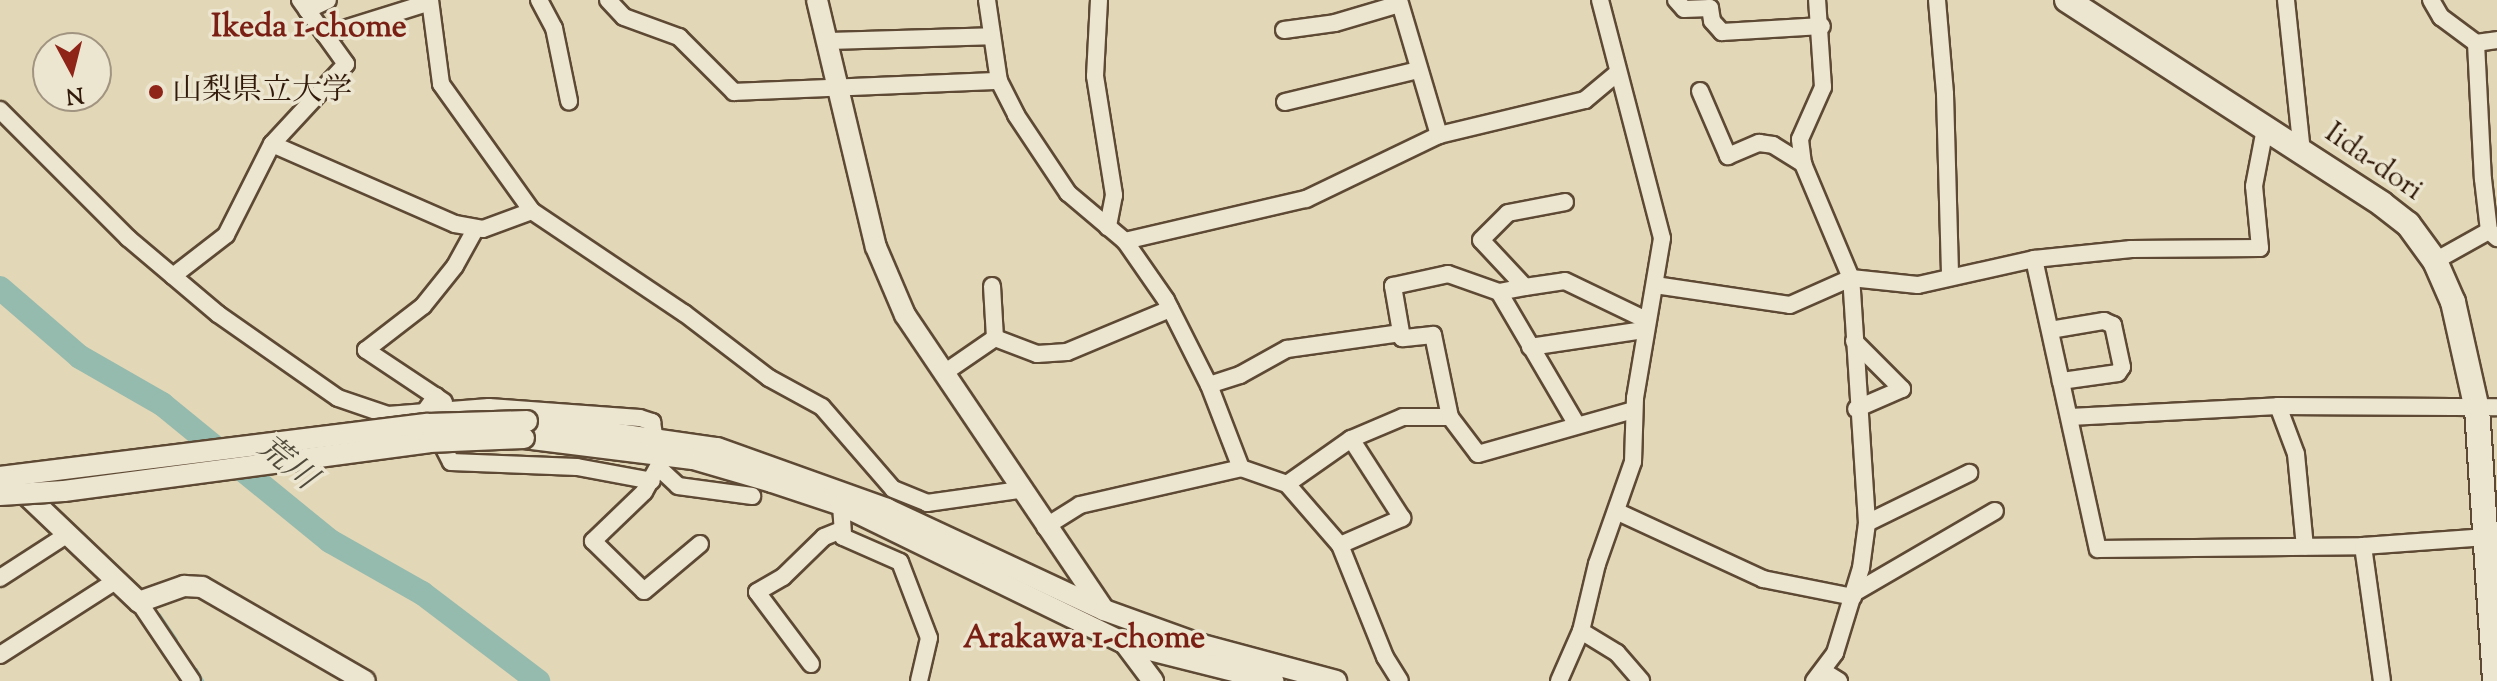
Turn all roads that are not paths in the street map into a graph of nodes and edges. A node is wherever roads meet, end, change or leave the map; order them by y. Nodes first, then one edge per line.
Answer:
1 (328, 0) edge
2 (539, 0) edge
3 (608, 0) edge
4 (817, 0) edge
5 (987, 0) edge
6 (1099, 0) edge
7 (1600, 0) edge
8 (1676, 0) edge
9 (1817, 0) edge
10 (1937, 0) edge
11 (2067, 0) edge
12 (2286, 0) edge
13 (2431, 0) edge
14 (430, 1) edge
15 (1399, 2) edge
16 (304, 5) edge
17 (1822, 26) junction
18 (1284, 30) dead end
19 (325, 35) junction
20 (992, 36) junction
21 (2497, 40) edge
22 (828, 41) junction
23 (2476, 43) junction
24 (1418, 70) junction
25 (1616, 74) junction
26 (999, 81) junction
27 (839, 90) junction
28 (1700, 91) dead end
29 (569, 101) dead end
30 (1285, 102) dead end
31 (0, 110) edge
32 (2265, 129) junction
33 (1439, 135) junction
34 (272, 144) junction
35 (2302, 152) junction
36 (1803, 164) junction
37 (1565, 202) dead end
38 (532, 211) junction
39 (1108, 227) junction
40 (476, 228) junction
41 (2493, 235) edge
42 (1125, 241) junction
43 (2034, 259) junction
44 (2435, 261) junction
45 (173, 276) junction
46 (1950, 277) junction
47 (1851, 278) junction
48 (1655, 285) junction
49 (992, 286) dead end
50 (1525, 287) junction
51 (1499, 292) junction
52 (1170, 309) junction
53 (1645, 325) junction
54 (2050, 330) junction
55 (1401, 333) junction
56 (995, 338) junction
57 (1854, 341) junction
58 (1530, 347) junction
59 (944, 373) junction
60 (2061, 381) junction
61 (1209, 385) junction
62 (436, 396) junction
63 (2278, 406) junction
64 (2487, 408) edge
65 (456, 409) junction
66 (1856, 409) junction
67 (1634, 410) junction
68 (425, 411) junction
69 (1450, 417) junction
70 (2070, 417) junction
71 (1576, 423) junction
72 (526, 430) junction
73 (654, 435) junction
74 (1351, 439) junction
75 (659, 468) junction
76 (1241, 468) junction
77 (0, 470) edge
78 (1969, 473) dead end
79 (0, 477) edge
80 (1287, 484) junction
81 (1020, 490) junction
82 (0, 495) edge
83 (752, 496) dead end
84 (892, 500) junction
85 (841, 505) junction
86 (1995, 511) dead end
87 (1618, 512) junction
88 (1867, 523) junction
89 (1045, 527) junction
90 (839, 531) junction
91 (68, 534) junction
92 (2487, 537) junction
93 (700, 544) dead end
94 (1340, 545) junction
95 (2363, 546) junction
96 (2305, 547) junction
97 (0, 578) edge
98 (117, 580) junction
99 (1853, 595) junction
100 (139, 602) junction
101 (1104, 610) junction
102 (1581, 631) junction
103 (1126, 644) junction
104 (0, 655) edge
105 (811, 664) dead end
106 (1818, 676) edge
107 (1146, 678) edge
108 (192, 681) edge
109 (365, 681) edge
110 (919, 681) edge
111 (1273, 681) edge
112 (1336, 681) edge
113 (1400, 681) edge
114 (1559, 681) edge
115 (1641, 681) edge
116 (1839, 681) edge
117 (2382, 681) edge
118 (2495, 681) edge

1 - 16 street
2 - 29 street
3 - 27 street
4 - 22 street
5 - 20 street
6 - 39 street
7 - 25 street
8 - 17 street
9 - 17 street
10 - 46 street
11 - 32 main road, Iida-dori
12 - 35 street
13 - 23 street
14 - 19 street
14 - 38 street
15 - 18 street
15 - 24 street
16 - 19 street
17 - 36 street
19 - 34 street
20 - 22 street
20 - 26 street
21 - 23 street
22 - 27 street
23 - 41 street
24 - 30 street
24 - 33 street
25 - 33 street
25 - 48 street
26 - 27 street
26 - 39 street
27 - 59 street
28 - 36 street
31 - 45 street
32 - 35 main road, Iida-dori
32 - 43 street
33 - 42 street
34 - 40 street
34 - 45 street
35 - 44 main road, Iida-dori
36 - 47 street
37 - 50 street
38 - 40 street
38 - 84 street
39 - 42 street
40 - 62 street
41 - 44 street
42 - 52 street
43 - 46 street
43 - 54 street
44 - 64 main road, Iida-dori
45 - 68 street
46 - 47 street
47 - 48 street
47 - 57 street
48 - 53 street
49 - 56 street
50 - 51 street
50 - 53 street
51 - 55 street
51 - 58 street
52 - 56 street
52 - 61 street
53 - 58 street
53 - 67 street
54 - 60 street
54 - 60 street
55 - 61 street
55 - 69 street
56 - 59 street
57 - 66 street
57 - 66 street
58 - 71 street
59 - 81 street
60 - 70 street
61 - 76 street
62 - 65 street
62 - 68 street
63 - 64 street
63 - 70 street
63 - 96 street
64 - 92 main road, Iida-dori
65 - 68 street
65 - 73 street
66 - 88 street
67 - 71 street
67 - 87 street
68 - 75 street
69 - 71 street
69 - 74 street
70 - 96 street
72 - 73 street
72 - 75 street
72 - 79 street, bridge
72 - 82 street, bridge
73 - 84 street
74 - 80 street
74 - 94 street
75 - 83 street
75 - 85 street
75 - 93 street
76 - 80 street
76 - 89 street
77 - 91 street
78 - 88 street
80 - 94 street
81 - 84 street
81 - 89 street
84 - 101 street
85 - 90 street
85 - 103 street
86 - 99 street
87 - 99 street
87 - 102 street
88 - 99 street
89 - 101 street
90 - 105 street
90 - 110 street
91 - 97 street
91 - 98 street
92 - 95 street
92 - 118 main road, Iida-dori
94 - 113 street
95 - 96 street
95 - 117 street
98 - 100 street
98 - 104 street
99 - 106 street
100 - 108 street
100 - 109 street
101 - 103 street
101 - 112 street
102 - 114 street
102 - 115 street
103 - 107 street
103 - 111 street
106 - 116 street

